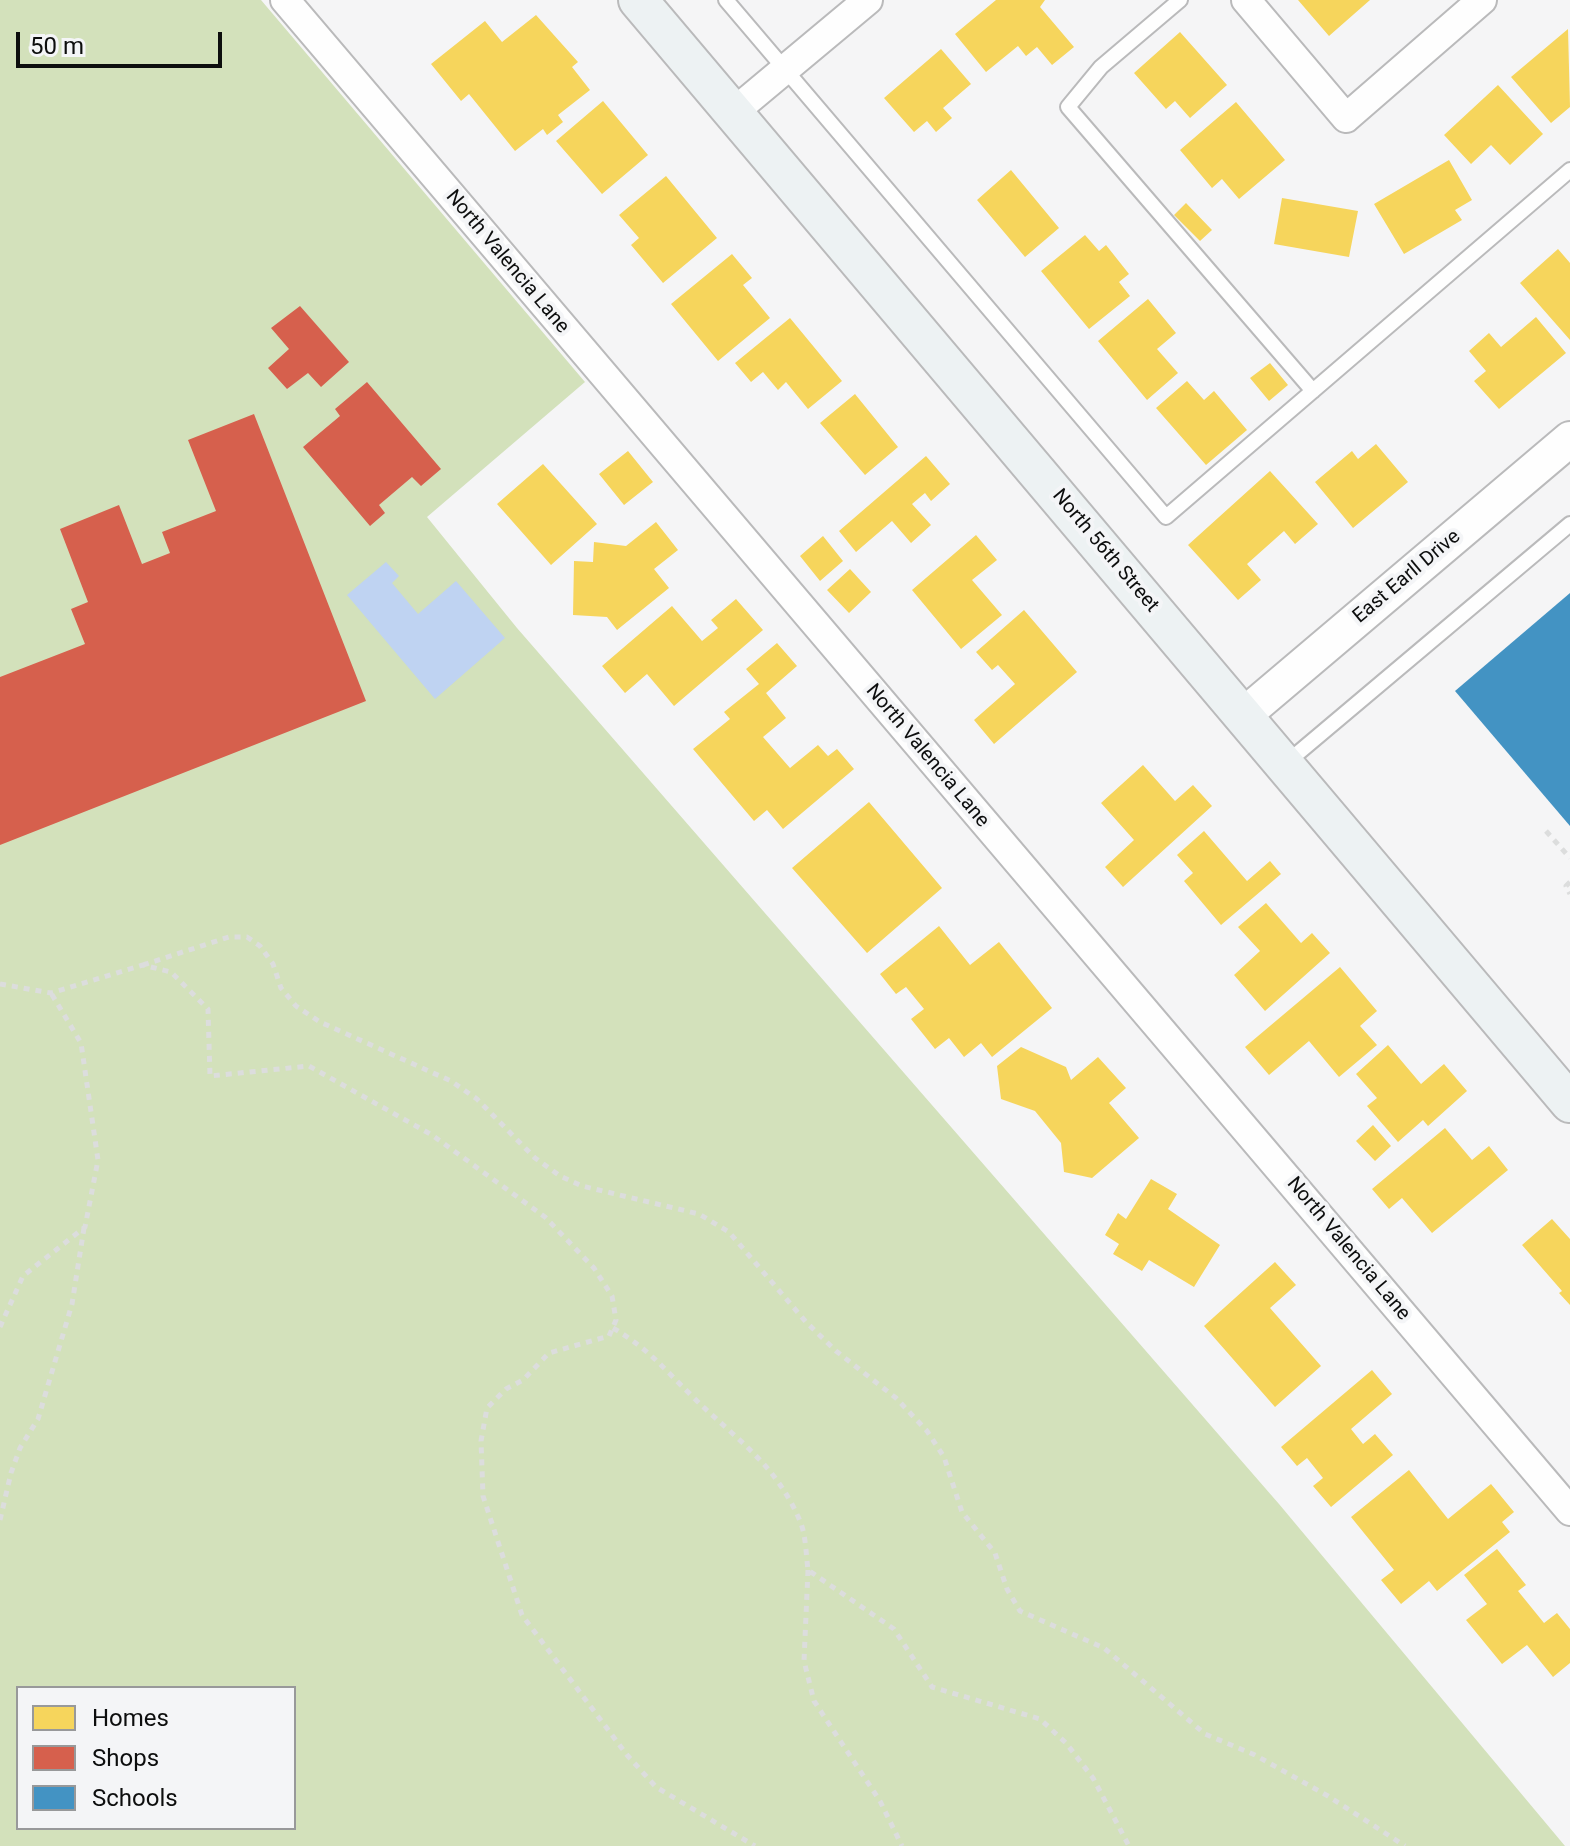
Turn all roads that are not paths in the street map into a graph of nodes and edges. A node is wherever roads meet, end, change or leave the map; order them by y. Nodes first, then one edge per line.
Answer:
1 (285, 0) edge
2 (638, 0) edge
3 (726, 0) edge
4 (868, 0) edge
5 (1180, 0) edge
6 (1246, 0) edge
7 (1482, 0) edge
8 (785, 70) junction
9 (735, 111) junction
10 (1570, 170) edge
11 (1313, 391) junction
12 (1570, 439) edge
13 (1570, 524) edge
14 (1244, 715) junction
15 (1284, 764) junction
16 (1570, 1103) edge
17 (1570, 1511) edge

1 - 17 street, North Valencia Lane
2 - 9 main road, North 56th Street
3 - 8 lane
4 - 8 street
5 - 11 lane
6 - 7 street
8 - 9 street
8 - 11 lane
9 - 14 main road, North 56th Street
10 - 11 lane
12 - 14 street, East Earll Drive
13 - 15 lane
14 - 15 main road, North 56th Street
15 - 16 main road, North 56th Street

